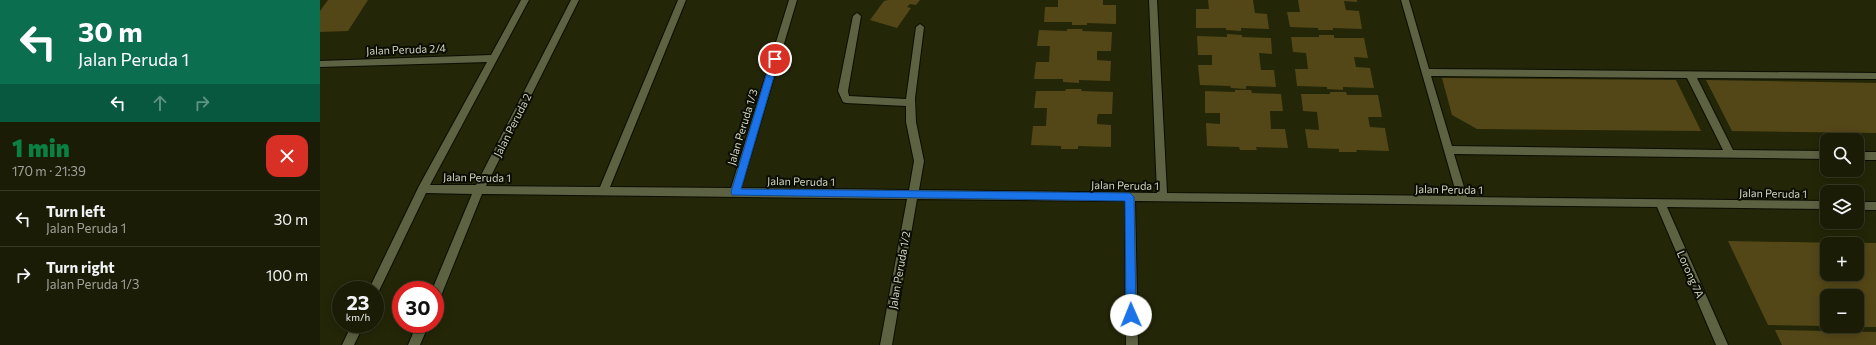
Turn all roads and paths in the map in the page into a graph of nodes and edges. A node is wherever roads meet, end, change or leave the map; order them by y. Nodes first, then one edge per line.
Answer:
1 (525, 0) edge
2 (575, 0) edge
3 (682, 0) edge
4 (792, 0) edge
5 (1153, 0) edge
6 (1405, 0) edge
7 (856, 16) dead end
8 (920, 27) dead end
9 (494, 58) junction
10 (320, 64) edge
11 (1425, 72) junction
12 (1690, 74) junction
13 (1876, 76) edge
14 (911, 103) junction
15 (1448, 150) junction
16 (1730, 153) junction
17 (1820, 155) edge
18 (1864, 156) edge
19 (1876, 156) edge
20 (423, 189) junction
21 (479, 189) junction
22 (603, 191) junction
23 (735, 192) junction
24 (912, 194) junction
25 (1130, 197) junction
26 (1162, 198) junction
27 (1463, 201) junction
28 (1660, 203) junction
29 (1820, 205) edge
30 (1864, 206) edge
31 (1876, 206) edge
32 (378, 281) edge
33 (441, 281) edge
34 (354, 333) edge
35 (419, 333) edge
36 (348, 345) edge
37 (414, 345) edge
38 (886, 345) edge
39 (1132, 345) edge
40 (1722, 345) edge

1 - 9 street
2 - 21 street, Jalan Peruda 2
3 - 22 street
4 - 23 street, Jalan Peruda 1/3
5 - 26 street
6 - 11 street
7 - 14 street
8 - 14 street, Jalan Peruda 1/2
9 - 10 street, Jalan Peruda 2/4
9 - 20 street
11 - 12 street
11 - 15 street
12 - 13 street
12 - 16 street
14 - 24 street, Jalan Peruda 1/2
15 - 16 street
15 - 27 street
16 - 17 street
18 - 19 street
20 - 21 street, Jalan Peruda 1
20 - 32 street
21 - 22 street, Jalan Peruda 1
21 - 33 street, Jalan Peruda 2
22 - 23 street, Jalan Peruda 1
23 - 24 street, Jalan Peruda 1
24 - 25 street, Jalan Peruda 1
24 - 38 street, Jalan Peruda 1/2
25 - 26 street, Jalan Peruda 1
25 - 39 street
26 - 27 street, Jalan Peruda 1
27 - 28 street, Jalan Peruda 1
28 - 29 street, Jalan Peruda 1
28 - 40 street, Lorong 7A
30 - 31 street
34 - 36 street
35 - 37 street

